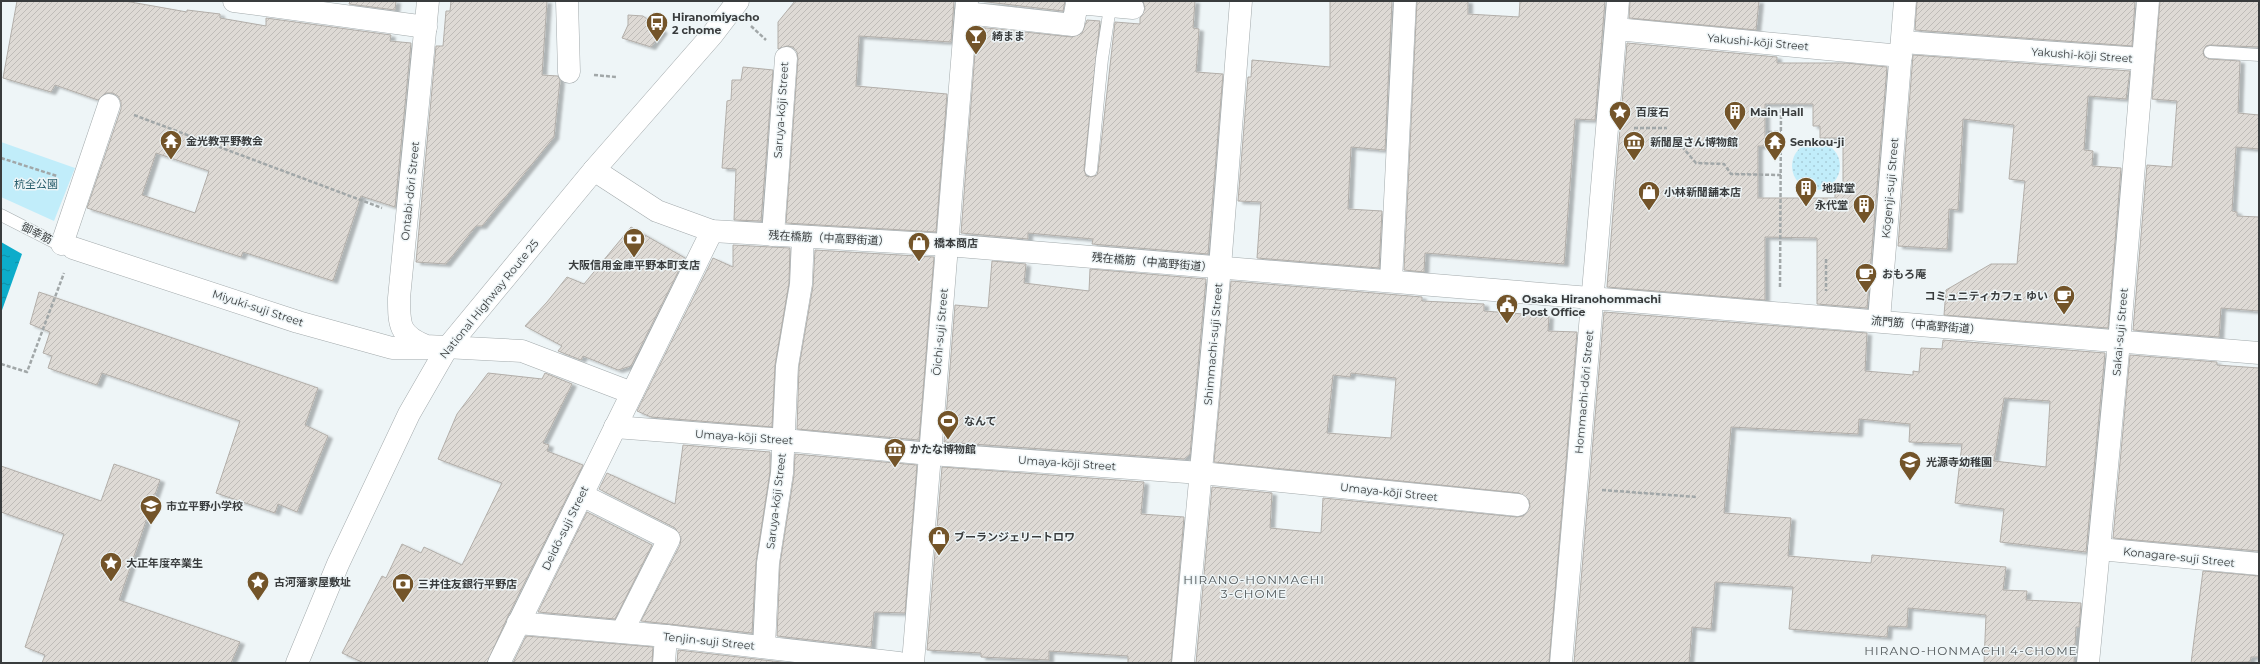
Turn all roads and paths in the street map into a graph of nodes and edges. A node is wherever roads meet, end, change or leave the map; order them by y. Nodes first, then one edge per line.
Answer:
1 (234, 1) edge
2 (428, 1) edge
3 (567, 1) edge
4 (1241, 1) edge
5 (1405, 1) edge
6 (1618, 1) edge
7 (1905, 1) edge
8 (2148, 1) edge
9 (736, 4) edge
10 (1111, 4) edge
11 (966, 7) edge
12 (1133, 8) dead end
13 (426, 27) junction
14 (1616, 29) junction
15 (1901, 49) junction
16 (2210, 52) dead end
17 (2259, 55) edge
18 (786, 58) joint
19 (2143, 59) junction
20 (570, 72) dead end
21 (110, 105) joint
22 (1781, 109) dead end
23 (1607, 128) junction
24 (1667, 128) dead end
25 (1768, 132) dead end
26 (1781, 132) junction
27 (1678, 142) dead end
28 (1, 158) edge
29 (594, 170) junction
30 (1091, 170) dead end
31 (1781, 175) junction
32 (83, 184) junction
33 (1, 215) edge
34 (407, 217) junction
35 (712, 231) junction
36 (773, 235) junction
37 (803, 237) junction
38 (947, 245) junction
39 (68, 246) junction
40 (1826, 259) dead end
41 (1220, 267) junction
42 (1391, 281) junction
43 (1826, 296) dead end
44 (1593, 297) junction
45 (1779, 313) junction
46 (1879, 320) junction
47 (2119, 342) junction
48 (447, 348) junction
49 (2259, 353) edge
50 (1, 364) edge
51 (632, 393) junction
52 (615, 427) junction
53 (784, 440) junction
54 (930, 454) junction
55 (1201, 473) junction
56 (1596, 489) dead end
57 (582, 494) junction
58 (1697, 496) dead end
59 (1518, 505) dead end
60 (2099, 549) junction
61 (2259, 564) edge
62 (518, 623) junction
63 (622, 632) junction
64 (666, 636) junction
65 (764, 647) junction
66 (297, 663) edge
67 (499, 663) edge
68 (664, 663) edge
69 (899, 663) edge
70 (913, 663) edge
71 (1183, 663) edge
72 (1561, 663) edge
73 (2088, 663) edge

1 - 13 main road
2 - 13 main road, Ontabi-dōri Street
3 - 20 main road
4 - 41 main road, Shimmachi-suji Street
5 - 42 main road
6 - 14 main road, Hommachi-dōri Street
7 - 15 main road, Kōgenji-suji Street
8 - 19 main road, Sakai-suji Street
9 - 18 path, Saruya-kōji Street
9 - 29 main road, National Highway Route 25
10 - 11 main road
10 - 12 main road
10 - 30 lane
11 - 38 main road, Ōichi-suji Street
13 - 34 main road, Ontabi-dōri Street
14 - 15 main road, Yakushi-kōji Street
14 - 23 main road, Hommachi-dōri Street
15 - 19 main road, Yakushi-kōji Street
15 - 46 main road, Kōgenji-suji Street
16 - 17 lane
18 - 36 main road, Saruya-kōji Street
19 - 47 main road, Sakai-suji Street
21 - 32 main road
21 - 34 path
22 - 26 path
23 - 24 path
23 - 44 main road, Hommachi-dōri Street
25 - 26 path
26 - 31 path
27 - 31 path
28 - 32 path
29 - 35 main road, 残在橋筋（中高野街道）
29 - 48 main road, National Highway Route 25
31 - 45 path
32 - 39 main road
33 - 39 lane, 御幸筋
34 - 48 main road, Ontabi-dōri Street
35 - 36 main road, 残在橋筋（中高野街道）
35 - 51 main road, Deidō-suji Street
36 - 37 main road, 残在橋筋（中高野街道）
37 - 38 main road, 残在橋筋（中高野街道）
37 - 53 main road, Saruya-kōji Street
38 - 41 main road, 残在橋筋（中高野街道）
38 - 54 main road, Ōichi-suji Street
39 - 48 main road, Miyuki-suji Street
39 - 50 path
40 - 43 path
41 - 42 main road, 残在橋筋（中高野街道）
41 - 55 main road, Shimmachi-suji Street
42 - 44 main road, 残在橋筋（中高野街道）
44 - 45 main road, 流門筋（中高野街道）
44 - 72 main road, Hommachi-dōri Street
45 - 46 main road, 流門筋（中高野街道）
46 - 47 main road, 流門筋（中高野街道）
47 - 49 main road, 流門筋（中高野街道）
47 - 60 main road, Sakai-suji Street
48 - 51 main road
48 - 66 main road, National Highway Route 25
51 - 52 main road, Deidō-suji Street
52 - 53 main road, Umaya-kōji Street
52 - 57 main road, Deidō-suji Street
53 - 54 main road, Umaya-kōji Street
53 - 65 main road, Saruya-kōji Street
54 - 55 main road, Umaya-kōji Street
54 - 70 main road, Ōichi-suji Street
55 - 59 main road, Umaya-kōji Street
55 - 71 main road, Shimmachi-suji Street
56 - 58 path
57 - 62 main road, Deidō-suji Street
57 - 63 main road
60 - 61 main road, Konagare-suji Street
60 - 73 main road, Sakai-suji Street
62 - 63 main road, Tenjin-suji Street
62 - 67 main road, Deidō-suji Street
63 - 64 main road, Tenjin-suji Street
64 - 65 main road, Tenjin-suji Street
64 - 68 main road
65 - 69 main road, Tenjin-suji Street

